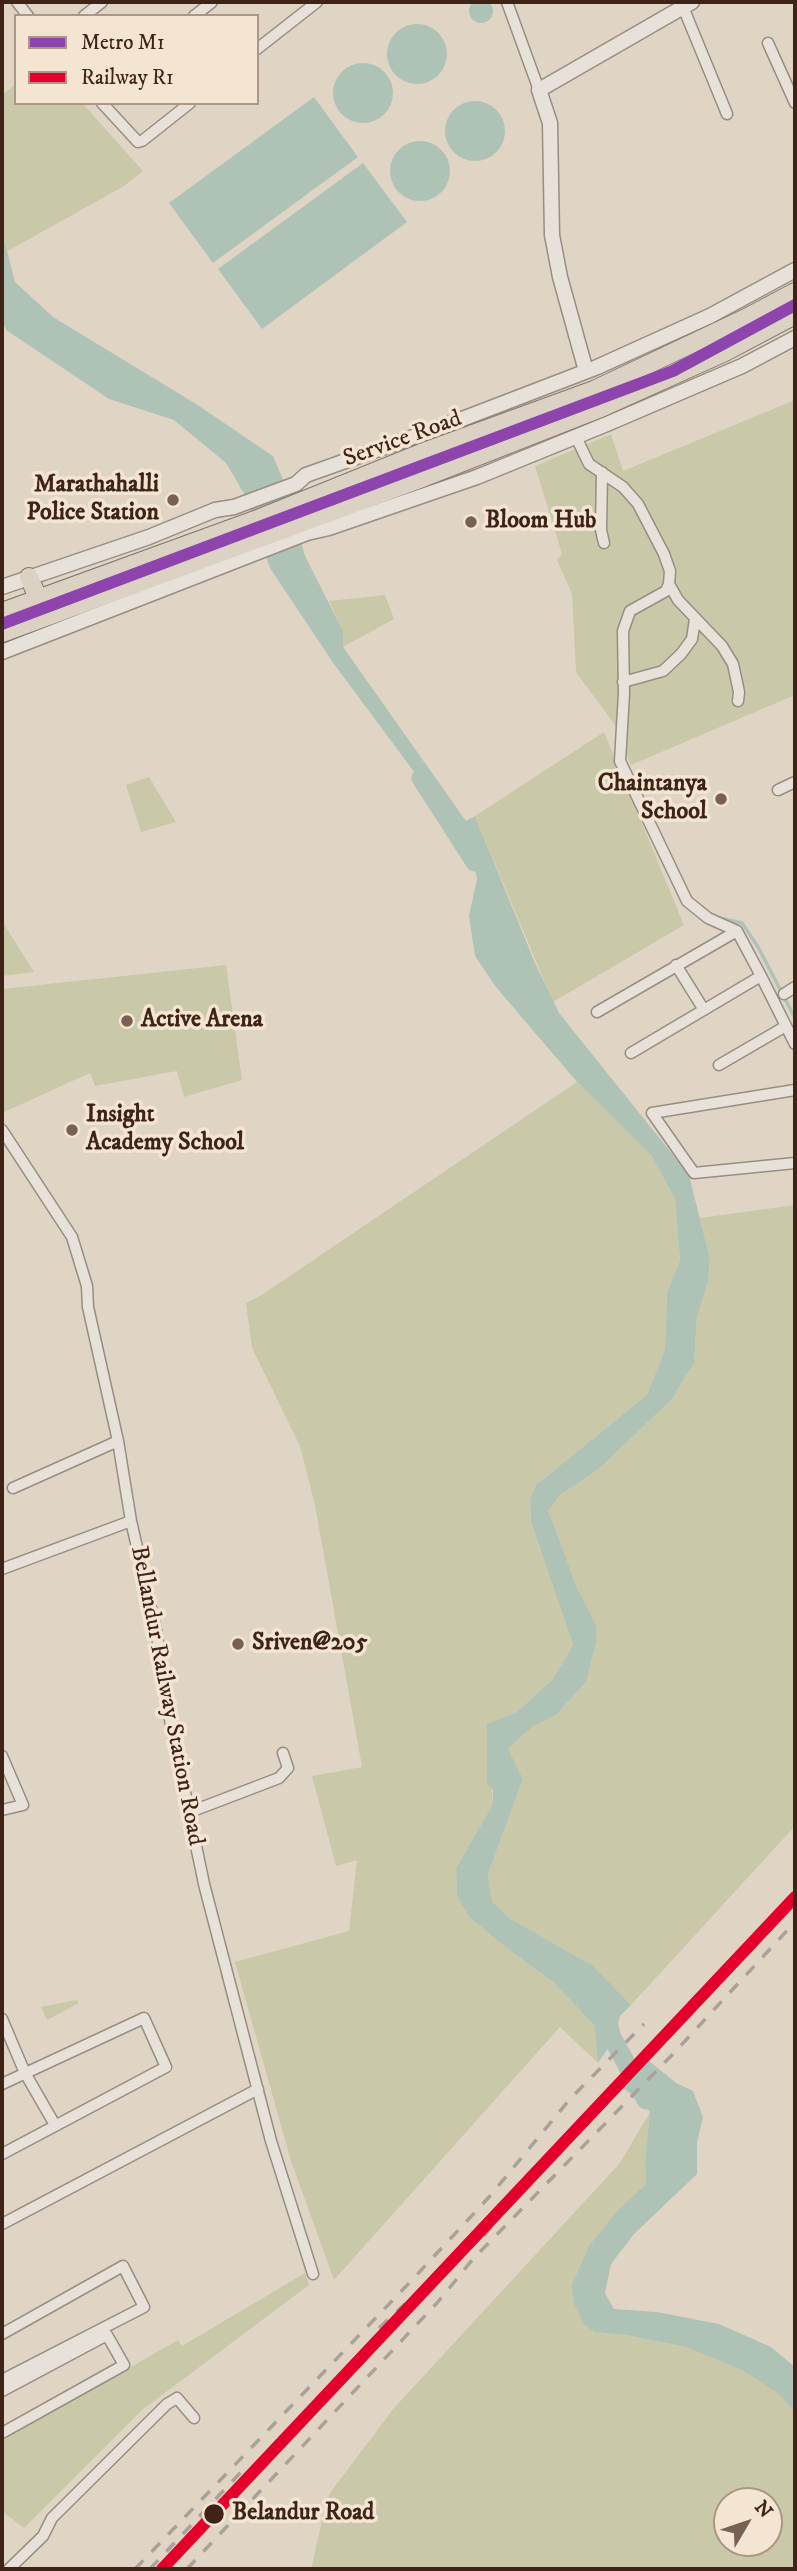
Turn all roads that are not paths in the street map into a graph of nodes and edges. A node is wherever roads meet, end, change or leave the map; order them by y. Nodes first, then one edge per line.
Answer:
1 (102, 2) edge
2 (212, 2) edge
3 (317, 2) edge
4 (507, 2) edge
5 (687, 4) edge
6 (87, 14) edge
7 (197, 14) edge
8 (768, 43) dead end
9 (259, 48) edge
10 (539, 90) junction
11 (795, 103) edge
12 (104, 105) edge
13 (187, 105) edge
14 (727, 114) dead end
15 (795, 270) edge
16 (795, 292) edge
17 (795, 315) edge
18 (795, 338) edge
19 (586, 371) junction
20 (576, 437) junction
21 (602, 472) junction
22 (305, 527) junction
23 (604, 542) dead end
24 (255, 546) junction
25 (29, 577) junction
26 (669, 584) junction
27 (2, 587) edge
28 (38, 598) junction
29 (2, 612) edge
30 (695, 620) junction
31 (2, 633) edge
32 (2, 652) edge
33 (623, 682) junction
34 (738, 701) dead end
35 (795, 782) edge
36 (778, 790) dead end
37 (737, 931) junction
38 (676, 964) junction
39 (761, 976) junction
40 (795, 987) edge
41 (784, 994) dead end
42 (704, 1010) junction
43 (597, 1012) dead end
44 (786, 1026) junction
45 (795, 1044) edge
46 (631, 1053) dead end
47 (719, 1065) dead end
48 (795, 1090) edge
49 (2, 1130) edge
50 (795, 1163) edge
51 (118, 1441) junction
52 (12, 1488) dead end
53 (131, 1521) junction
54 (2, 1569) edge
55 (284, 1752) dead end
56 (2, 1756) edge
57 (2, 1810) edge
58 (190, 1812) junction
59 (2, 2019) edge
60 (25, 2073) junction
61 (2, 2084) edge
62 (258, 2089) junction
63 (55, 2125) junction
64 (2, 2154) edge
65 (2, 2224) edge
66 (313, 2274) dead end
67 (2, 2334) edge
68 (2, 2380) edge
69 (2, 2391) edge
70 (194, 2418) dead end
71 (2, 2433) edge
72 (9, 2569) edge

1 - 6 street
2 - 7 street
3 - 9 street
4 - 10 street
5 - 10 street
5 - 14 street
8 - 11 street
10 - 19 street
12 - 13 street
15 - 19 street, Service Road
16 - 28 highway
17 - 22 highway
18 - 20 street
19 - 25 street, Service Road
20 - 21 street
20 - 22 street
21 - 23 street
21 - 26 street
22 - 24 highway
24 - 31 highway
24 - 32 street
25 - 27 street, Service Road
25 - 28 highway
26 - 30 street
26 - 33 street
28 - 29 highway
30 - 33 street
30 - 34 street
33 - 37 street
35 - 36 street
37 - 38 street
37 - 39 street
38 - 42 street
38 - 43 street
39 - 42 street
39 - 44 street
40 - 41 street
42 - 46 street
44 - 45 street
44 - 47 street
48 - 50 street
49 - 51 street, Bellandur Railway Station Road
51 - 52 street
51 - 53 street, Bellandur Railway Station Road
53 - 54 street
53 - 58 street, Bellandur Railway Station Road
55 - 58 street
56 - 57 street
58 - 62 street, Bellandur Railway Station Road
59 - 60 street
60 - 61 street
60 - 63 street
60 - 63 street
62 - 65 street
62 - 66 street, Bellandur Railway Station Road
63 - 64 street
67 - 68 street
69 - 71 street
70 - 72 street

